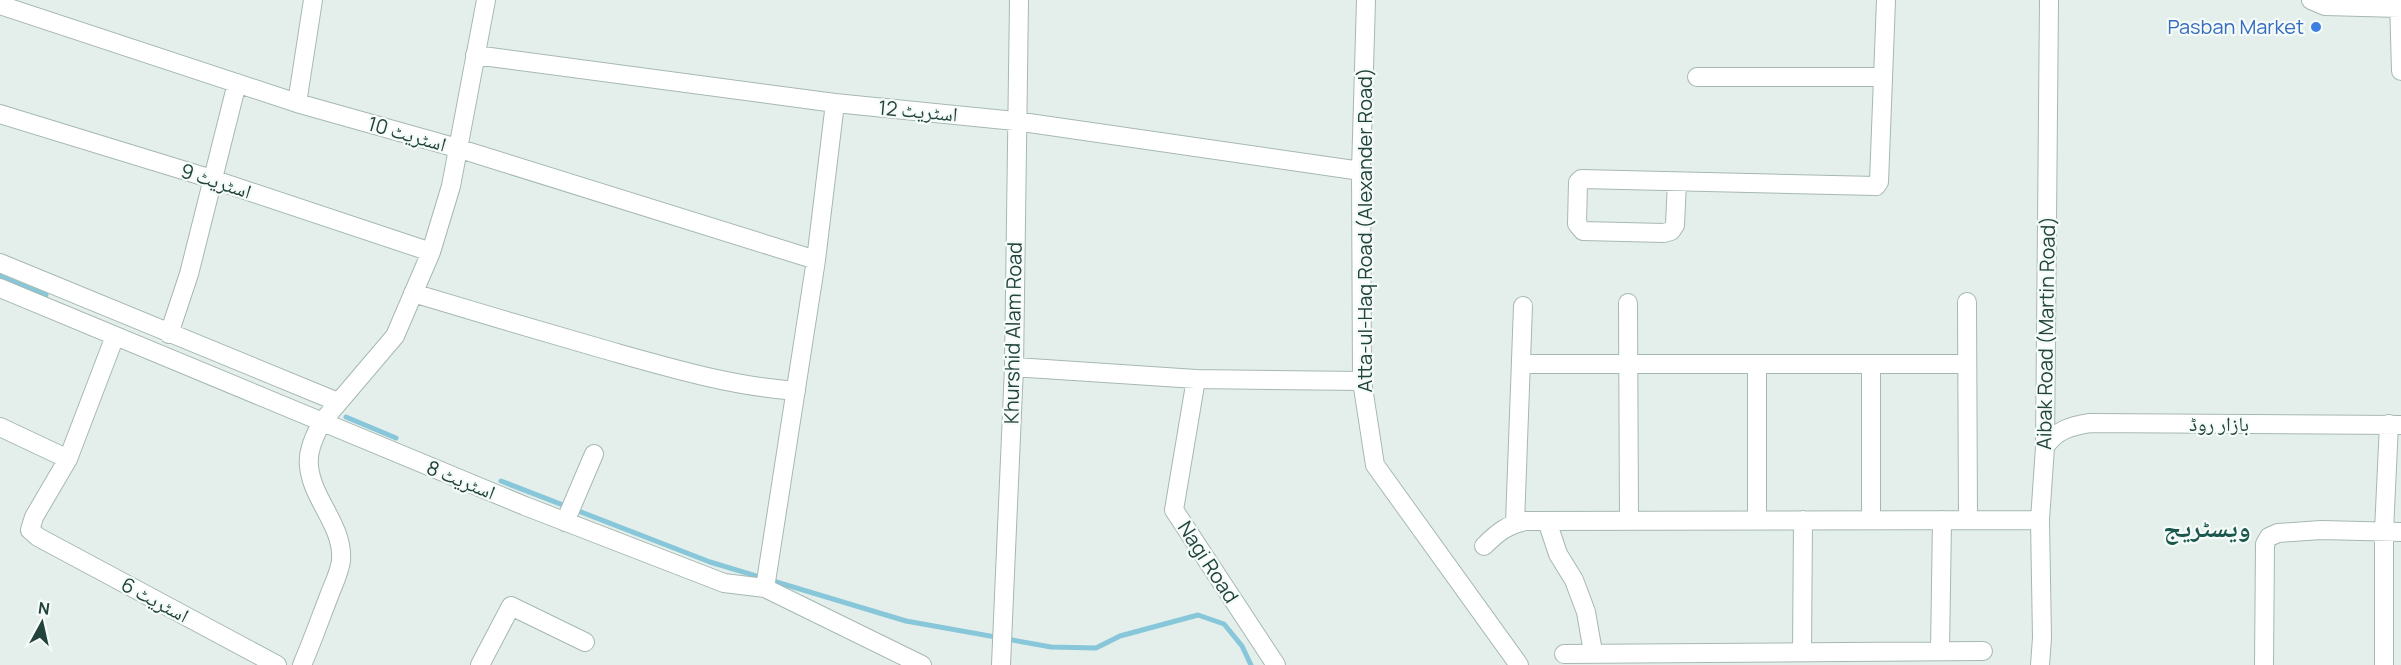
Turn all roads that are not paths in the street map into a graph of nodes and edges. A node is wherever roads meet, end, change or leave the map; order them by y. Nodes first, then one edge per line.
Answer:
1 (313, 0) edge
2 (486, 0) edge
3 (1019, 0) edge
4 (1366, 0) edge
5 (1886, 0) edge
6 (2049, 0) edge
7 (2311, 0) edge
8 (2399, 4) edge
9 (0, 5) edge
10 (475, 56) junction
11 (2401, 71) edge
12 (1697, 77) dead end
13 (1883, 77) junction
14 (237, 83) junction
15 (297, 103) junction
16 (836, 103) junction
17 (0, 114) edge
18 (1016, 121) junction
19 (457, 148) junction
20 (1361, 171) junction
21 (212, 178) junction
22 (1677, 182) junction
23 (431, 252) junction
24 (816, 260) junction
25 (0, 263) edge
26 (0, 288) edge
27 (413, 293) junction
28 (1967, 302) dead end
29 (1628, 303) dead end
30 (1523, 306) dead end
31 (170, 334) junction
32 (115, 336) junction
33 (1521, 364) junction
34 (1628, 364) junction
35 (1757, 364) junction
36 (1871, 364) junction
37 (1967, 364) junction
38 (1014, 367) junction
39 (1196, 379) junction
40 (1362, 381) junction
41 (796, 391) junction
42 (344, 395) junction
43 (321, 423) junction
44 (2395, 424) edge
45 (0, 427) edge
46 (2045, 447) junction
47 (594, 454) dead end
48 (68, 459) junction
49 (569, 512) junction
50 (1757, 520) junction
51 (1803, 520) junction
52 (1871, 520) junction
53 (1942, 520) junction
54 (1968, 520) junction
55 (2040, 520) junction
56 (1547, 521) junction
57 (1629, 521) junction
58 (1515, 523) junction
59 (2392, 532) edge
60 (1484, 546) dead end
61 (767, 580) junction
62 (585, 642) dead end
63 (1940, 651) junction
64 (1983, 651) dead end
65 (1593, 652) junction
66 (1802, 652) junction
67 (1564, 654) dead end
68 (277, 665) edge
69 (302, 665) edge
70 (480, 665) edge
71 (922, 665) edge
72 (1001, 665) edge
73 (1275, 665) edge
74 (1519, 665) edge
75 (2040, 665) edge
76 (2264, 665) edge
77 (2384, 665) edge

1 - 15 street
2 - 10 street
3 - 18 street, Khurshid Alam Road
4 - 20 street, Atta-ul-Haq Road (Alexander Road)
5 - 13 street
6 - 46 street, Aibak Road (Martin Road)
7 - 8 street
8 - 11 street
9 - 14 street, اسٹریٹ 10
10 - 16 street, اسٹریٹ 12
10 - 19 street
12 - 13 street
13 - 22 street
14 - 15 street, اسٹریٹ 10
14 - 21 street
15 - 19 street, اسٹریٹ 10
16 - 18 street, اسٹریٹ 12
16 - 24 street
17 - 21 street, اسٹریٹ 9
18 - 20 street, اسٹریٹ 12
18 - 38 street, Khurshid Alam Road
19 - 23 street
19 - 24 street, اسٹریٹ 10
20 - 40 street, Atta-ul-Haq Road (Alexander Road)
21 - 23 street, اسٹریٹ 9
21 - 31 street
22 - 22 street
23 - 27 street
24 - 41 street
25 - 31 street
26 - 32 street, اسٹریٹ 8
27 - 41 street
27 - 42 street
28 - 37 street
29 - 34 street
30 - 33 street
31 - 42 street
32 - 43 street, اسٹریٹ 8
32 - 48 street
33 - 34 street
33 - 58 street
34 - 35 street
34 - 57 street
35 - 36 street
35 - 50 street
36 - 37 street
36 - 52 street
37 - 54 street
38 - 39 street
38 - 72 street, Khurshid Alam Road
39 - 40 street
39 - 73 street, Nagi Road
40 - 74 street, Atta-ul-Haq Road (Alexander Road)
41 - 61 street
42 - 43 street
43 - 49 street, اسٹریٹ 8
43 - 69 street
44 - 46 street, بازار روڈ
44 - 59 street
45 - 48 street
46 - 55 street, Aibak Road (Martin Road)
47 - 49 street
48 - 68 street, اسٹریٹ 6
49 - 61 street, اسٹریٹ 8
50 - 51 street
50 - 57 street
51 - 52 street
51 - 66 street
52 - 53 street
53 - 54 street
53 - 63 street
54 - 55 street
55 - 75 street, Aibak Road (Martin Road)
56 - 57 street
56 - 58 street
56 - 65 street
58 - 60 street
59 - 76 street
59 - 77 street
61 - 71 street, اسٹریٹ 8
62 - 70 street
63 - 64 street
63 - 66 street
65 - 66 street
65 - 67 street

